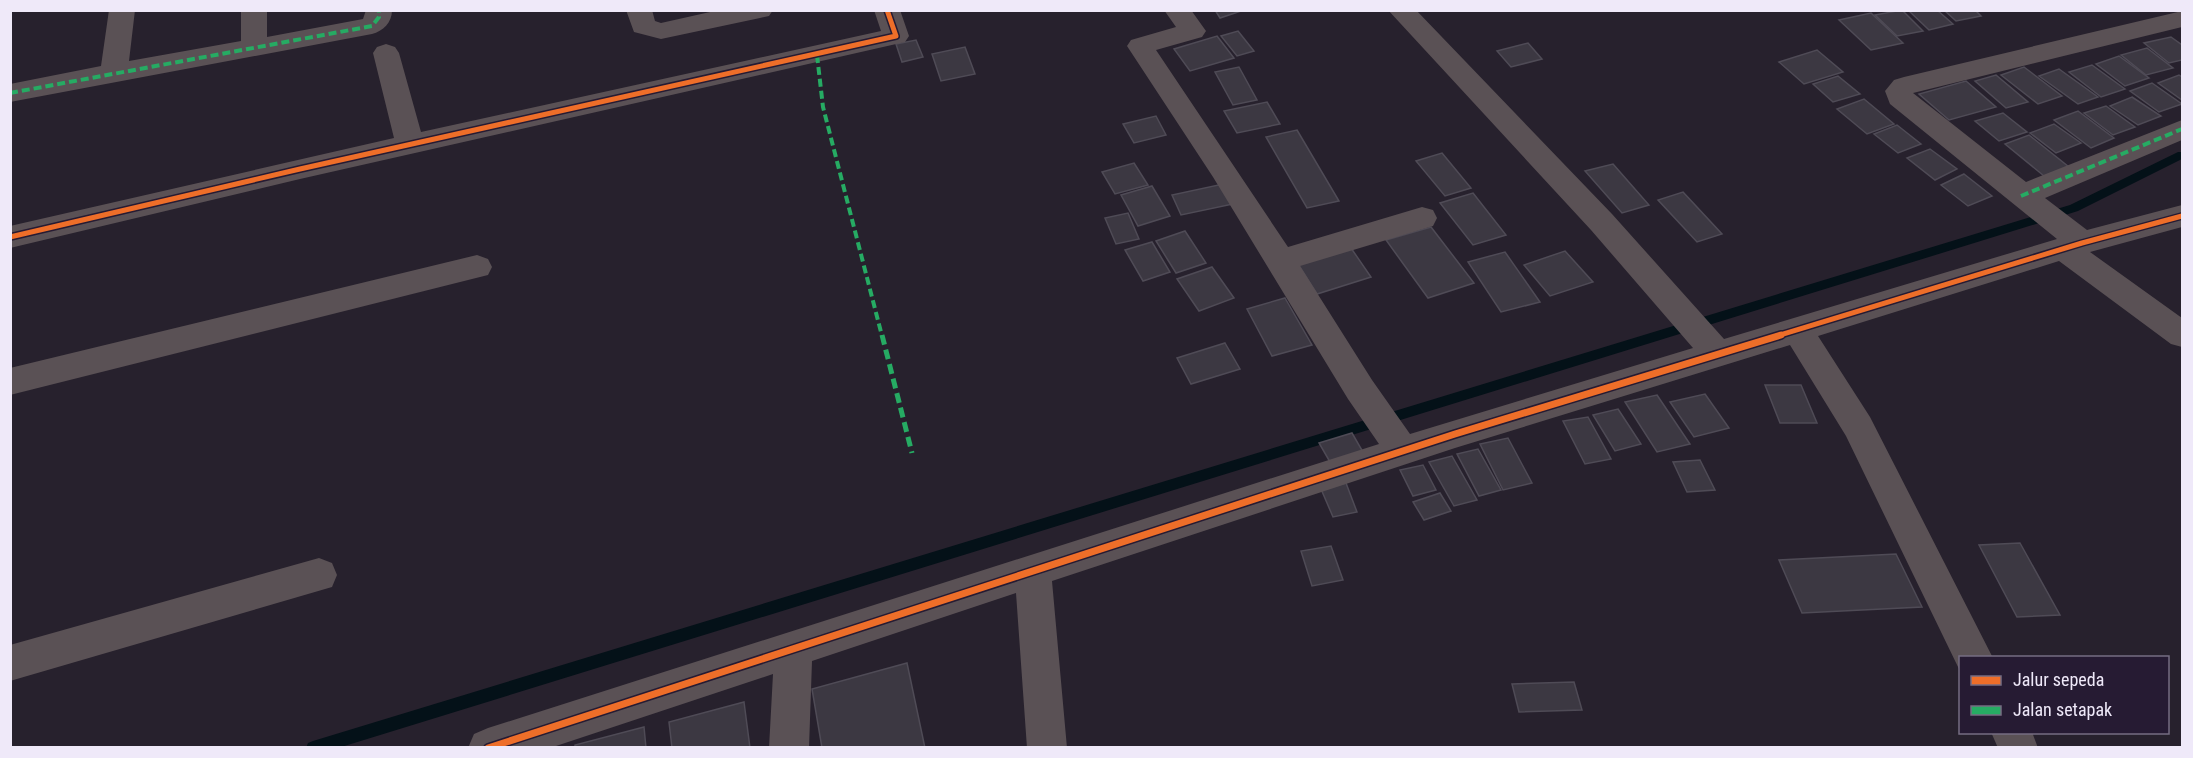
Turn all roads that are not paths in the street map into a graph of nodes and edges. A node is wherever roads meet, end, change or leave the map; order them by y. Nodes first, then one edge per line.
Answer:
1 (122, 10) edge
2 (254, 10) edge
3 (379, 10) edge
4 (639, 10) edge
5 (760, 10) edge
6 (886, 10) edge
7 (1177, 10) edge
8 (1401, 10) edge
9 (2182, 19) edge
10 (254, 49) junction
11 (386, 53) dead end
12 (114, 71) junction
13 (10, 93) edge
14 (2182, 129) edge
15 (410, 145) junction
16 (2027, 200) junction
17 (2182, 216) edge
18 (1422, 218) dead end
19 (10, 237) edge
20 (2069, 240) junction
21 (1282, 260) junction
22 (477, 267) dead end
23 (1797, 329) junction
24 (2182, 335) edge
25 (1708, 343) junction
26 (10, 382) edge
27 (1394, 439) junction
28 (1033, 570) junction
29 (319, 575) dead end
30 (793, 649) junction
31 (1973, 656) edge
32 (10, 663) edge
33 (553, 737) edge
34 (488, 747) edge
35 (789, 747) edge
36 (1047, 747) edge

1 - 12 street
2 - 10 street
3 - 10 street
4 - 5 street
6 - 15 street
7 - 21 street
8 - 25 street
9 - 16 street
10 - 12 street
11 - 15 street
12 - 13 street
14 - 16 street
15 - 19 street
16 - 20 street
17 - 20 street
18 - 21 street
20 - 23 street
20 - 24 street
21 - 27 street
22 - 26 street
23 - 25 street
23 - 31 street
25 - 27 street
27 - 28 street
28 - 30 street
28 - 36 street
29 - 32 street
30 - 33 street
30 - 35 street
33 - 34 street

